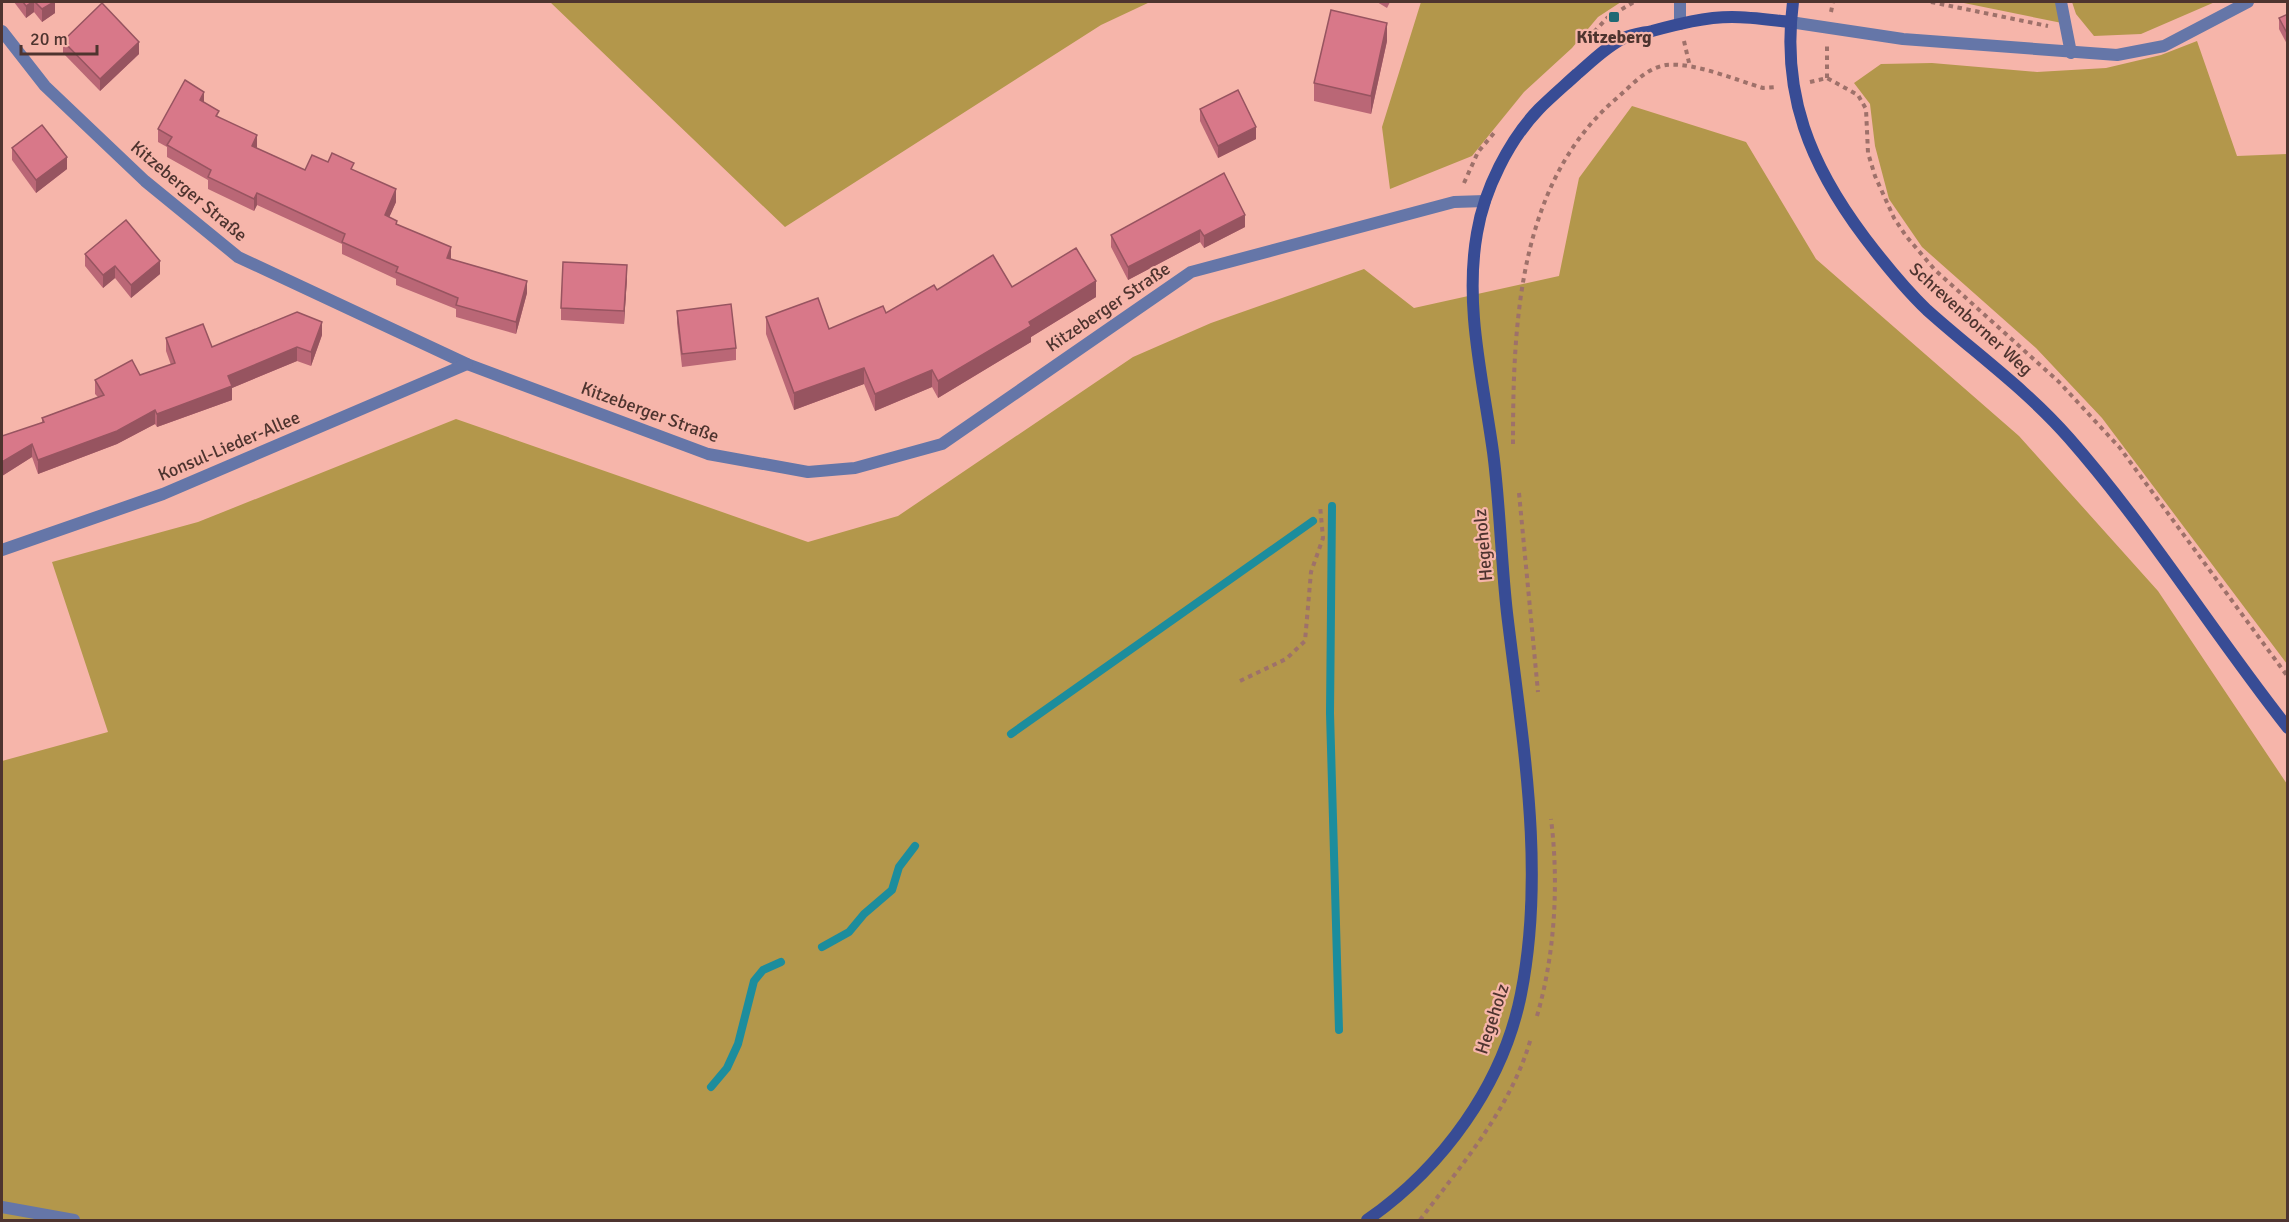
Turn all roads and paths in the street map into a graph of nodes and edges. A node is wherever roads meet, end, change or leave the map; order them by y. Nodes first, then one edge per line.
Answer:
1 (1680, 2) edge
2 (1793, 2) edge
3 (2061, 2) edge
4 (2248, 2) edge
5 (1791, 22) junction
6 (1680, 24) junction
7 (1828, 27) junction
8 (2, 31) edge
9 (2071, 53) junction
10 (1690, 67) junction
11 (1827, 78) junction
12 (1792, 86) junction
13 (1485, 201) junction
14 (467, 364) junction
15 (1513, 449) dead end
16 (1518, 490) dead end
17 (1320, 505) dead end
18 (2, 550) edge
19 (2288, 677) edge
20 (1240, 681) dead end
21 (1539, 700) dead end
22 (2288, 728) edge
23 (1550, 812) dead end
24 (1537, 1018) dead end
25 (1534, 1029) dead end
26 (2, 1207) edge
27 (74, 1221) edge
28 (1368, 1221) edge
29 (1420, 1221) edge

1 - 6 street
2 - 5 street, Schrevenborner Weg
3 - 9 street
4 - 9 street
5 - 6 street, Hegeholz
5 - 7 street
5 - 12 street, Schrevenborner Weg
6 - 10 path
6 - 13 street, Hegeholz
7 - 9 street
7 - 11 path
8 - 14 street, Kitzeberger Straße
10 - 12 path
10 - 15 path
11 - 12 path
11 - 19 path
12 - 22 street, Schrevenborner Weg
13 - 14 street, Kitzeberger Straße
13 - 28 street, Hegeholz
14 - 18 street, Konsul-Lieder-Allee
16 - 21 path
17 - 20 path
23 - 24 path
25 - 29 path
26 - 27 street

